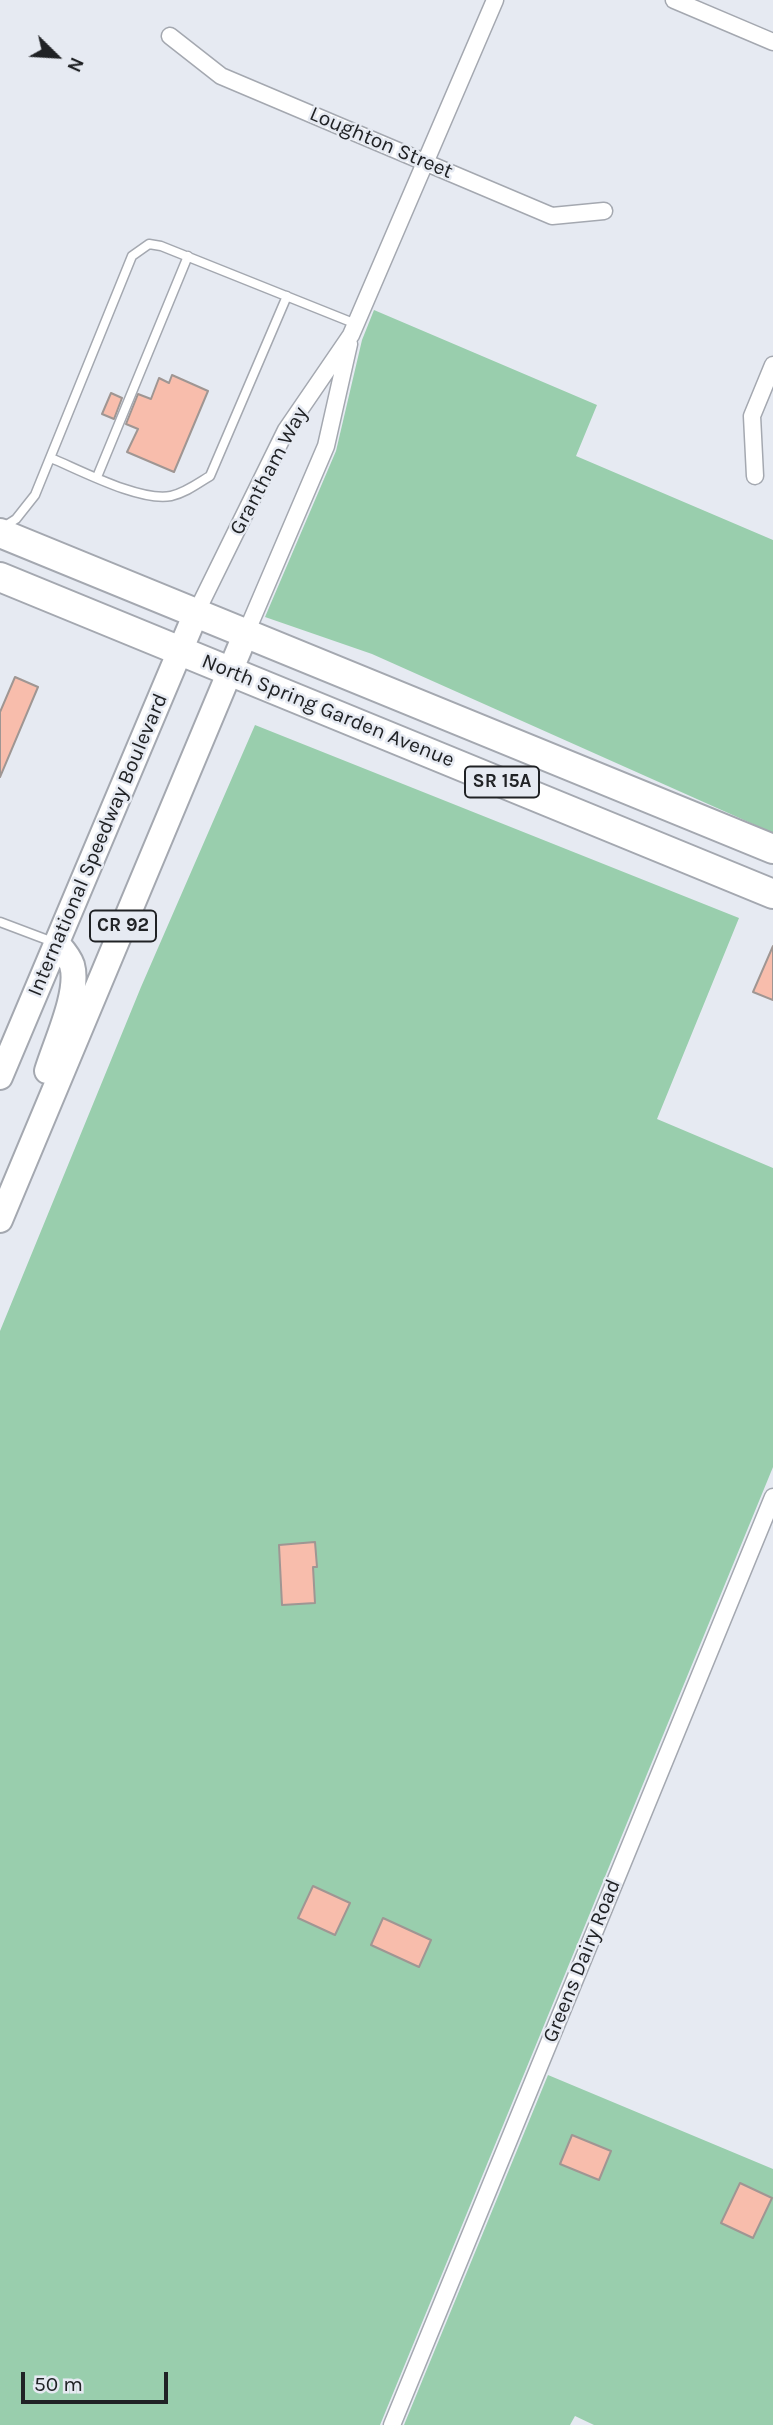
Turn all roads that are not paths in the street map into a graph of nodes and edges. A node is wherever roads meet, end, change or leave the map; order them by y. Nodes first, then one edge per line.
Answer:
1 (495, 0) edge
2 (674, 0) edge
3 (170, 36) dead end
4 (773, 42) edge
5 (426, 162) junction
6 (604, 211) dead end
7 (188, 256) junction
8 (287, 296) junction
9 (354, 329) junction
10 (773, 365) edge
11 (51, 458) junction
12 (755, 476) dead end
13 (97, 477) junction
14 (0, 532) edge
15 (0, 576) edge
16 (197, 614) junction
17 (246, 633) junction
18 (181, 650) junction
19 (230, 670) junction
20 (773, 849) edge
21 (773, 894) edge
22 (0, 922) edge
23 (57, 943) junction
24 (0, 1077) edge
25 (0, 1217) edge
26 (773, 1497) edge
27 (392, 2425) edge

1 - 5 street, Grantham Way
2 - 4 street
3 - 5 street, Loughton Street
5 - 6 street, Loughton Street
5 - 9 street, Grantham Way
7 - 8 lane
7 - 11 lane
7 - 13 lane
8 - 9 lane
8 - 13 lane
9 - 16 street, Grantham Way
9 - 17 street, Grantham Way
10 - 12 street
11 - 13 lane
11 - 14 lane
14 - 16 highway, North Spring Garden Avenue / SR 15A
15 - 18 highway, North Spring Garden Avenue / SR 15A
16 - 17 highway, North Spring Garden Avenue / SR 15A
16 - 18 main road, International Speedway Boulevard / CR 92
17 - 19 main road, CR 92
17 - 20 highway, North Spring Garden Avenue / SR 15A
18 - 19 highway, North Spring Garden Avenue / SR 15A
18 - 23 main road, International Speedway Boulevard / CR 92
19 - 21 highway, North Spring Garden Avenue / SR 15A
19 - 25 main road, CR 92
22 - 23 lane
23 - 24 main road, International Speedway Boulevard / CR 92
23 - 25 main road
26 - 27 street, Greens Dairy Road

